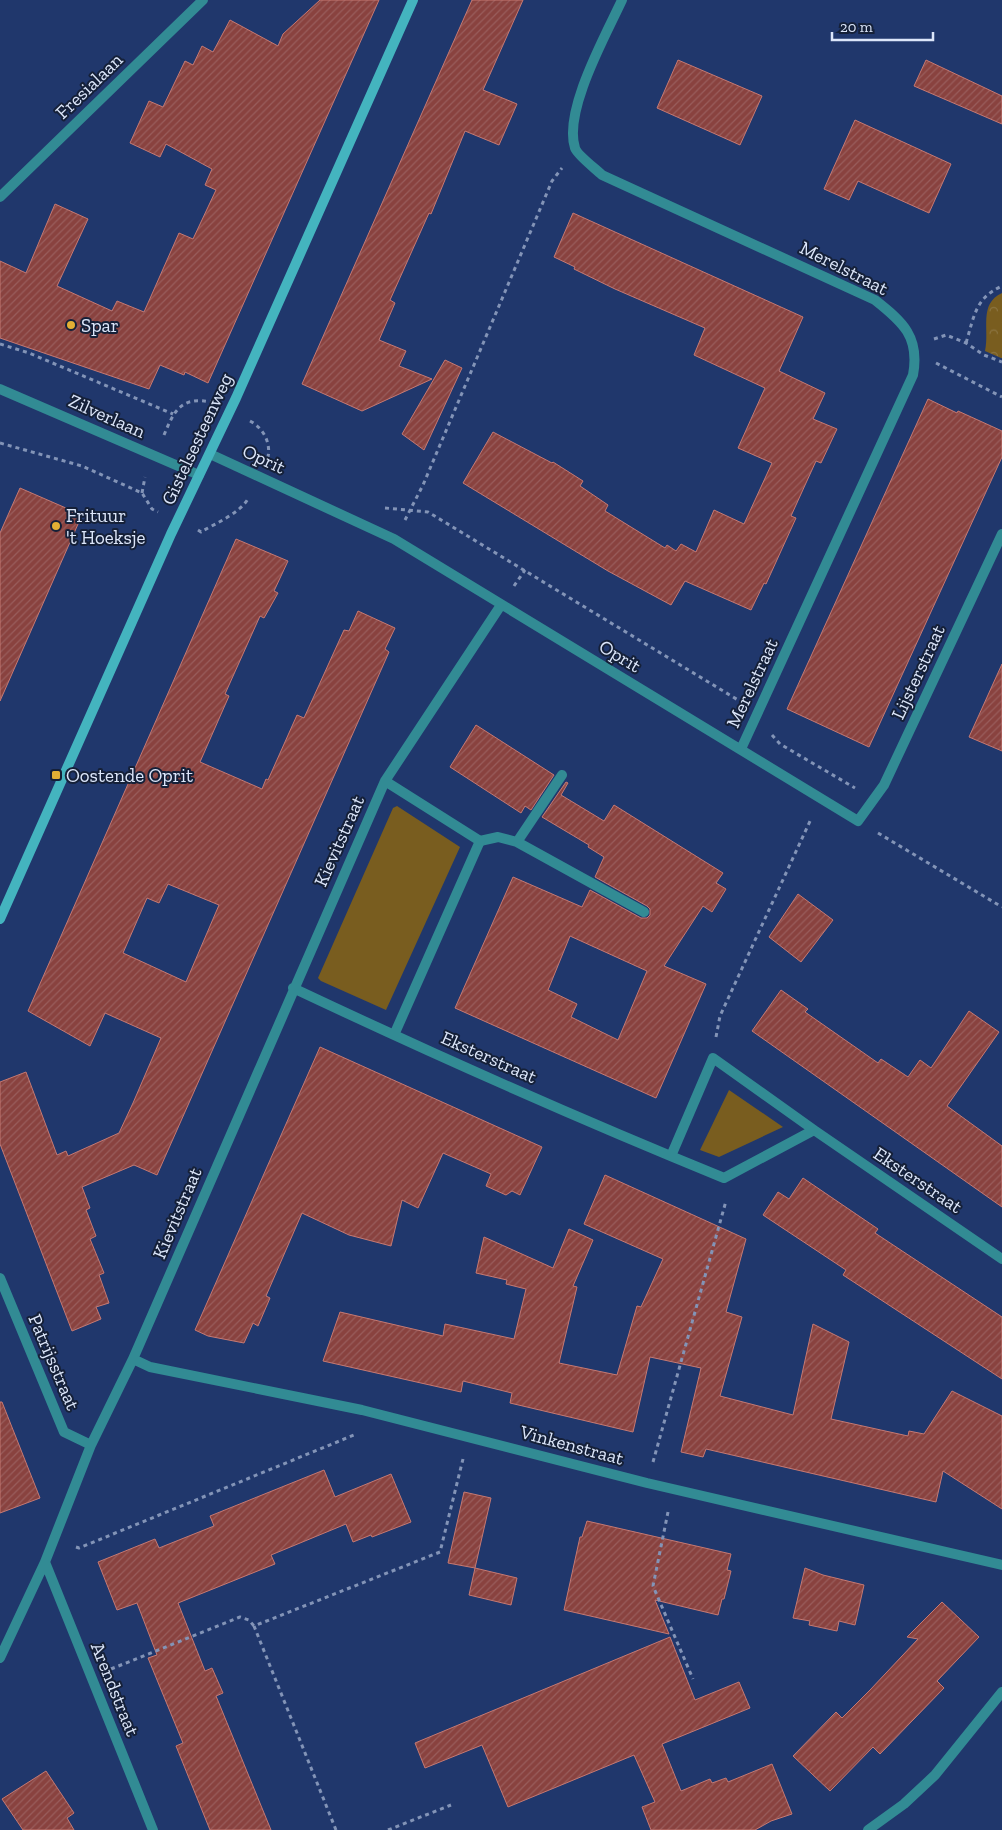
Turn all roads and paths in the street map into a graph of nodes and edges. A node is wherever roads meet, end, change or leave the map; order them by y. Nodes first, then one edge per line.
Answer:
1 (203, 0) edge
2 (413, 0) edge
3 (622, 0) edge
4 (575, 149) junction
5 (0, 197) edge
6 (1002, 286) edge
7 (966, 343) junction
8 (0, 344) edge
9 (913, 344) junction
10 (916, 359) junction
11 (1002, 362) edge
12 (0, 389) edge
13 (1002, 397) edge
14 (230, 411) junction
15 (0, 443) edge
16 (210, 454) junction
17 (277, 459) dead end
18 (199, 475) junction
19 (142, 493) dead end
20 (246, 502) dead end
21 (378, 507) dead end
22 (410, 510) junction
23 (177, 521) junction
24 (1002, 534) edge
25 (394, 538) junction
26 (501, 605) junction
27 (756, 718) junction
28 (741, 750) junction
29 (562, 775) dead end
30 (385, 781) junction
31 (875, 799) junction
32 (823, 800) junction
33 (858, 821) junction
34 (480, 841) junction
35 (517, 842) junction
36 (1002, 907) edge
37 (644, 912) dead end
38 (0, 919) edge
39 (293, 988) junction
40 (394, 1035) junction
41 (712, 1058) junction
42 (814, 1130) junction
43 (671, 1156) junction
44 (724, 1178) junction
45 (1002, 1259) edge
46 (0, 1278) edge
47 (133, 1359) junction
48 (362, 1410) junction
49 (468, 1436) junction
50 (91, 1445) junction
51 (647, 1483) junction
52 (672, 1489) junction
53 (53, 1541) junction
54 (45, 1562) junction
55 (1002, 1564) edge
56 (254, 1626) junction
57 (0, 1658) edge
58 (91, 1677) junction
59 (693, 1679) dead end
60 (1002, 1692) edge
61 (451, 1805) dead end
62 (153, 1830) edge
63 (336, 1830) edge
64 (388, 1830) edge
65 (868, 1830) edge

1 - 5 street, Fresialaan
2 - 14 main road, Gistelsesteenweg
3 - 4 street
4 - 9 street, Merelstraat
4 - 22 path
6 - 7 path
7 - 9 path
7 - 11 path
8 - 14 path
9 - 10 street, Merelstraat
10 - 13 path
10 - 27 street, Merelstraat
12 - 18 street, Zilverlaan
14 - 16 main road, Gistelsesteenweg
14 - 17 path
15 - 19 path
16 - 18 main road, Gistelsesteenweg
16 - 25 street, Oprit
18 - 23 main road, Gistelsesteenweg
20 - 23 path
21 - 22 path
22 - 25 path
22 - 27 path
23 - 38 main road, Gistelsesteenweg
24 - 31 street, Lijsterstraat
25 - 26 street, Oprit
26 - 28 street, Oprit
26 - 30 street, Kievitstraat
27 - 28 street, Merelstraat
27 - 31 path
28 - 32 street, Oprit
29 - 35 street
30 - 34 street, Kievitstraat
30 - 39 street, Kievitstraat
31 - 33 street, Lijsterstraat
32 - 33 street, Oprit
32 - 41 path
33 - 36 path
34 - 35 street
34 - 40 street
35 - 37 street
39 - 40 street, Eksterstraat
39 - 47 street, Kievitstraat
40 - 43 street, Eksterstraat
41 - 42 street, Eksterstraat
41 - 43 street
42 - 44 street
42 - 45 street, Eksterstraat
43 - 44 street, Eksterstraat
44 - 51 path
46 - 50 street, Patrijsstraat
47 - 48 street, Vinkenstraat
47 - 50 street, Kievitstraat
48 - 49 street, Vinkenstraat
48 - 53 path
49 - 51 street, Vinkenstraat
49 - 56 path
50 - 53 street, Kievitstraat
51 - 52 street, Vinkenstraat
52 - 55 street, Vinkenstraat
52 - 59 path
53 - 54 street, Kievitstraat
54 - 57 street, Kievitstraat
54 - 58 street, Arendstraat
56 - 58 path
56 - 63 path
58 - 62 street, Arendstraat
60 - 65 street
61 - 64 path

